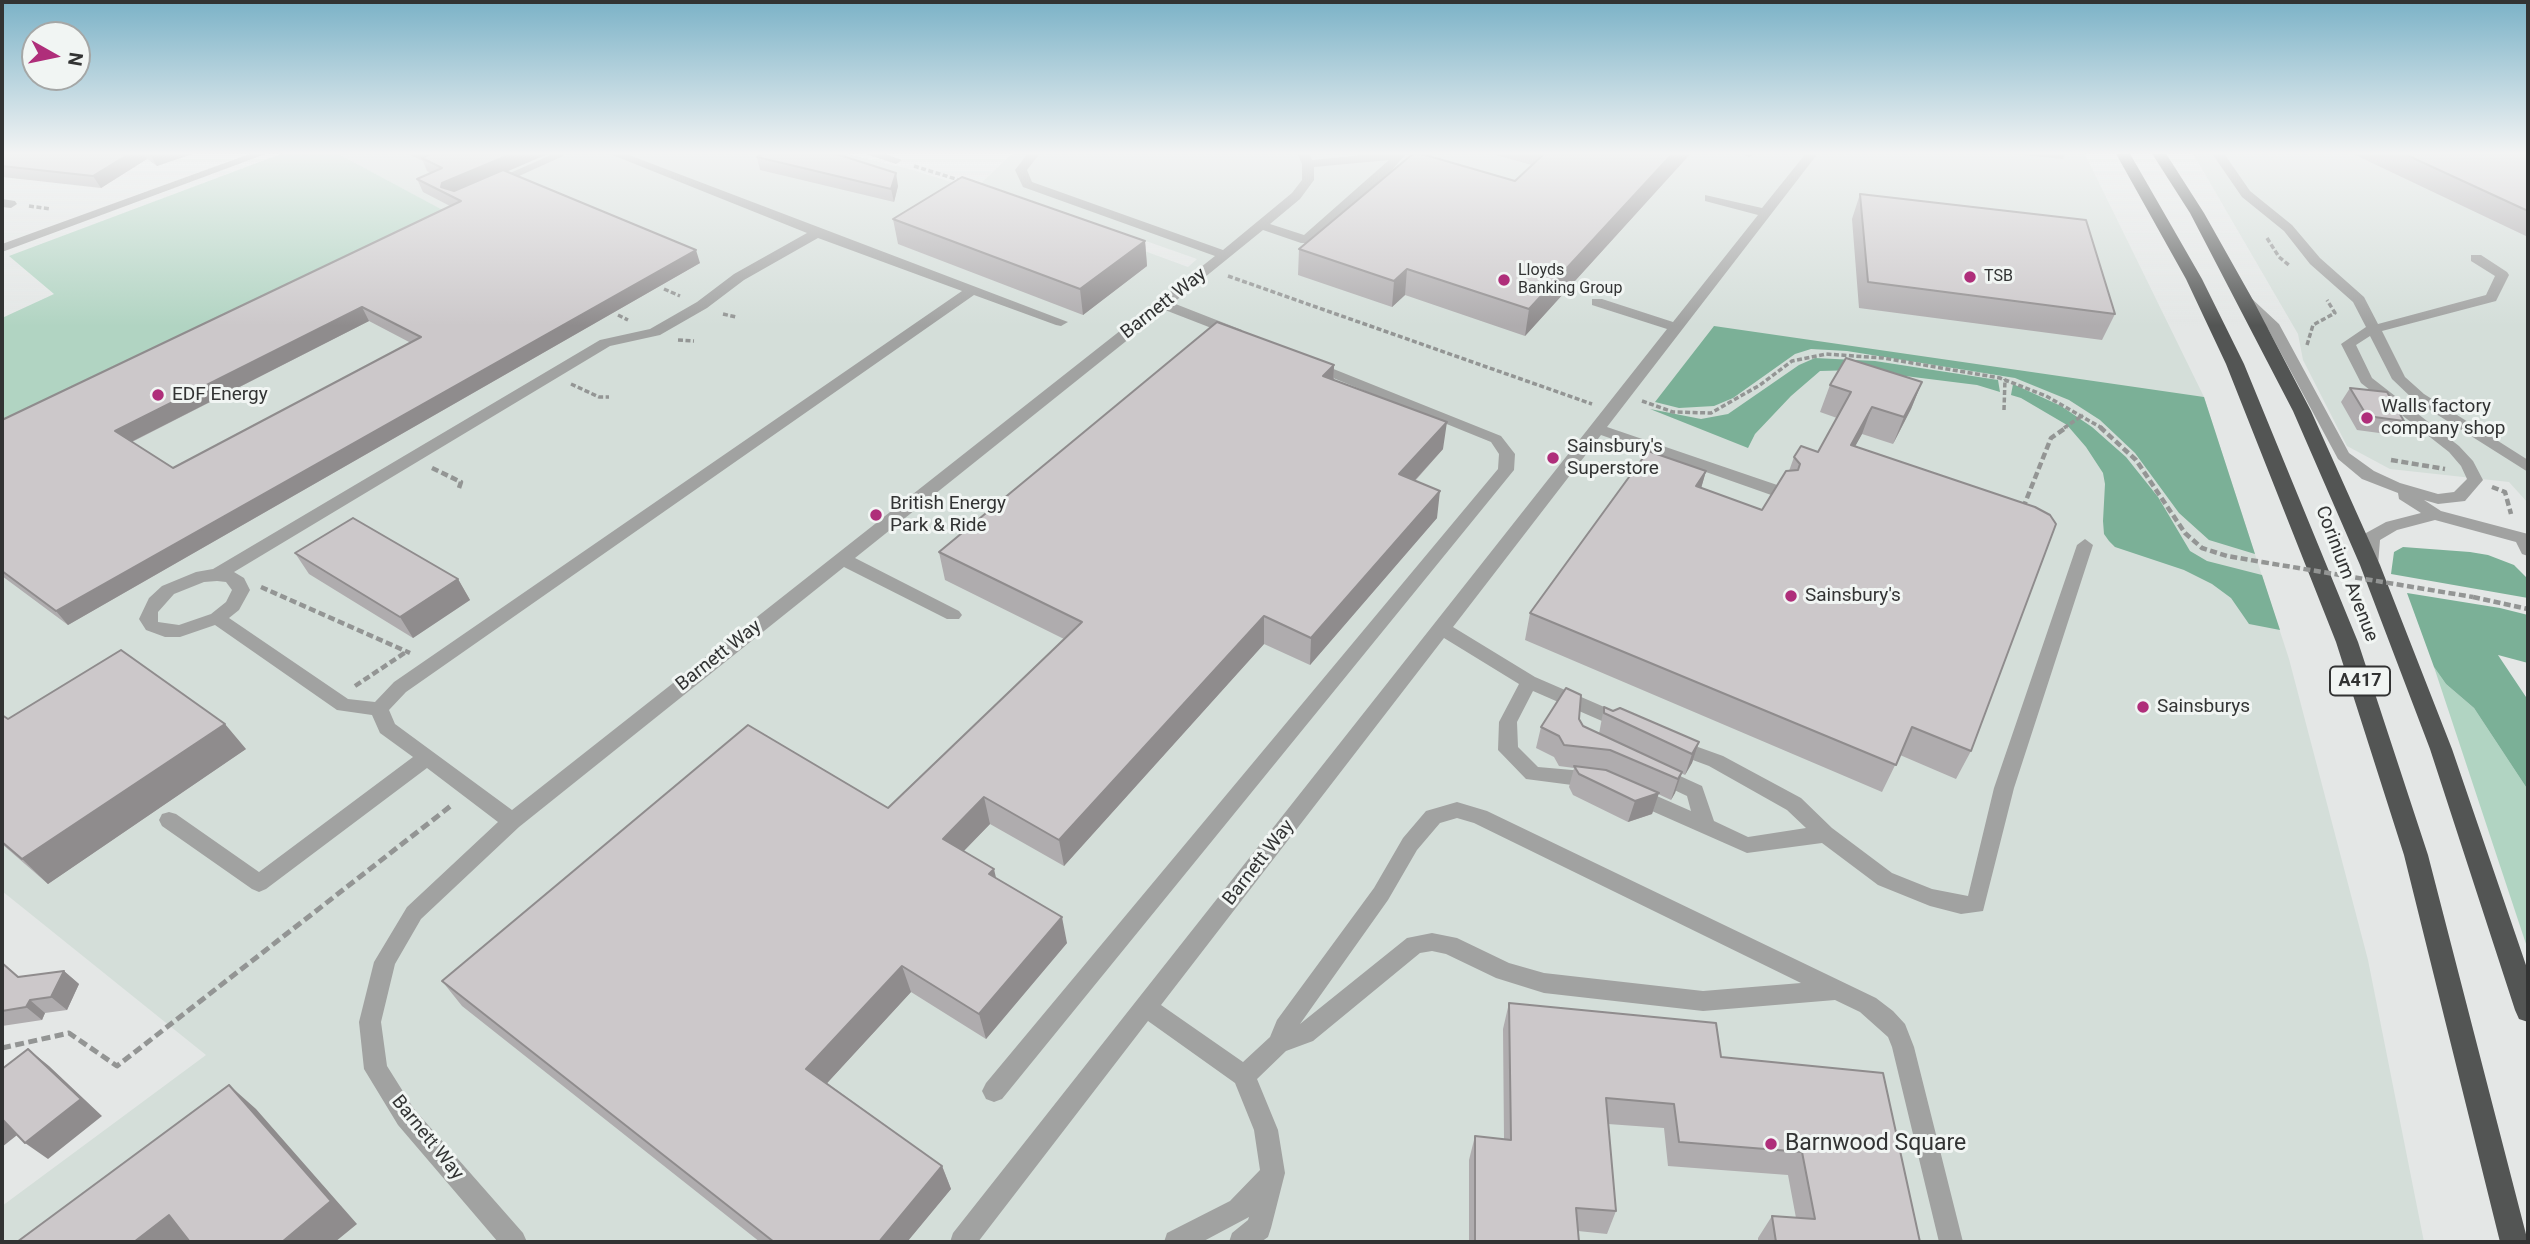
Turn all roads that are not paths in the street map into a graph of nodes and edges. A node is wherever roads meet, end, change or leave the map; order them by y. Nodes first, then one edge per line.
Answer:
1 (106, 210) edge
2 (759, 210) edge
3 (1099, 210) edge
4 (1279, 210) edge
5 (1340, 210) edge
6 (1755, 210) edge
7 (1768, 210) edge
8 (2155, 210) edge
9 (2195, 210) edge
10 (2266, 210) edge
11 (1766, 213) junction
12 (1261, 225) junction
13 (817, 233) junction
14 (2, 248) edge
15 (1224, 255) junction
16 (2476, 258) dead end
17 (972, 290) junction
18 (2245, 300) junction
19 (1597, 302) dead end
20 (1163, 304) junction
21 (1061, 322) dead end
22 (1677, 328) junction
23 (2373, 329) junction
24 (1256, 341) edge
25 (1294, 356) edge
26 (1599, 429) junction
27 (2528, 467) edge
28 (2394, 487) junction
29 (1780, 492) edge
30 (2435, 515) junction
31 (2526, 543) edge
32 (2085, 545) dead end
33 (842, 559) junction
34 (2370, 565) junction
35 (221, 573) junction
36 (953, 615) dead end
37 (217, 618) junction
38 (1442, 629) junction
39 (1529, 682) junction
40 (379, 709) junction
41 (1589, 709) junction
42 (1587, 730) edge
43 (427, 757) junction
44 (1637, 763) edge
45 (169, 820) dead end
46 (512, 821) junction
47 (1705, 826) junction
48 (1825, 834) junction
49 (1837, 990) junction
50 (1146, 1007) junction
51 (2528, 1010) edge
52 (1279, 1044) junction
53 (1244, 1076) junction
54 (993, 1091) dead end
55 (1273, 1173) junction
56 (514, 1242) edge
57 (962, 1242) edge
58 (1176, 1242) edge
59 (1241, 1242) edge
60 (1951, 1242) edge
61 (2515, 1242) edge

1 - 14 street
2 - 13 street
3 - 15 street
4 - 12 street, Barnett Way
5 - 12 street
6 - 11 street
7 - 11 street, Barnett Way
8 - 61 highway, Corinium Avenue / A417
9 - 18 highway, Corinium Avenue / A417
10 - 23 street
11 - 22 street, Barnett Way
12 - 15 street, Barnett Way
13 - 17 street
13 - 35 street
15 - 20 street, Barnett Way
16 - 23 street
17 - 21 street
17 - 40 street
18 - 28 street
18 - 34 highway, Corinium Avenue / A417
19 - 22 street
20 - 24 street
20 - 33 street, Barnett Way
22 - 26 street, Barnett Way
23 - 27 street
23 - 28 street
25 - 54 street
26 - 29 street
26 - 38 street, Barnett Way
28 - 30 street
30 - 31 street
30 - 34 street
32 - 48 street
33 - 36 street
33 - 46 street, Barnett Way
34 - 51 highway, Corinium Avenue / A417
35 - 37 street
35 - 37 street
37 - 40 street
38 - 39 street
38 - 50 street, Barnett Way
39 - 41 street
39 - 47 street
40 - 43 street
41 - 42 street
41 - 48 street
43 - 45 street
43 - 46 street
44 - 47 street
46 - 56 street, Barnett Way
47 - 48 street
49 - 52 street
49 - 52 street
49 - 60 street
50 - 53 street
50 - 57 street, Barnett Way
52 - 53 street
53 - 55 street
55 - 58 street
55 - 59 street

